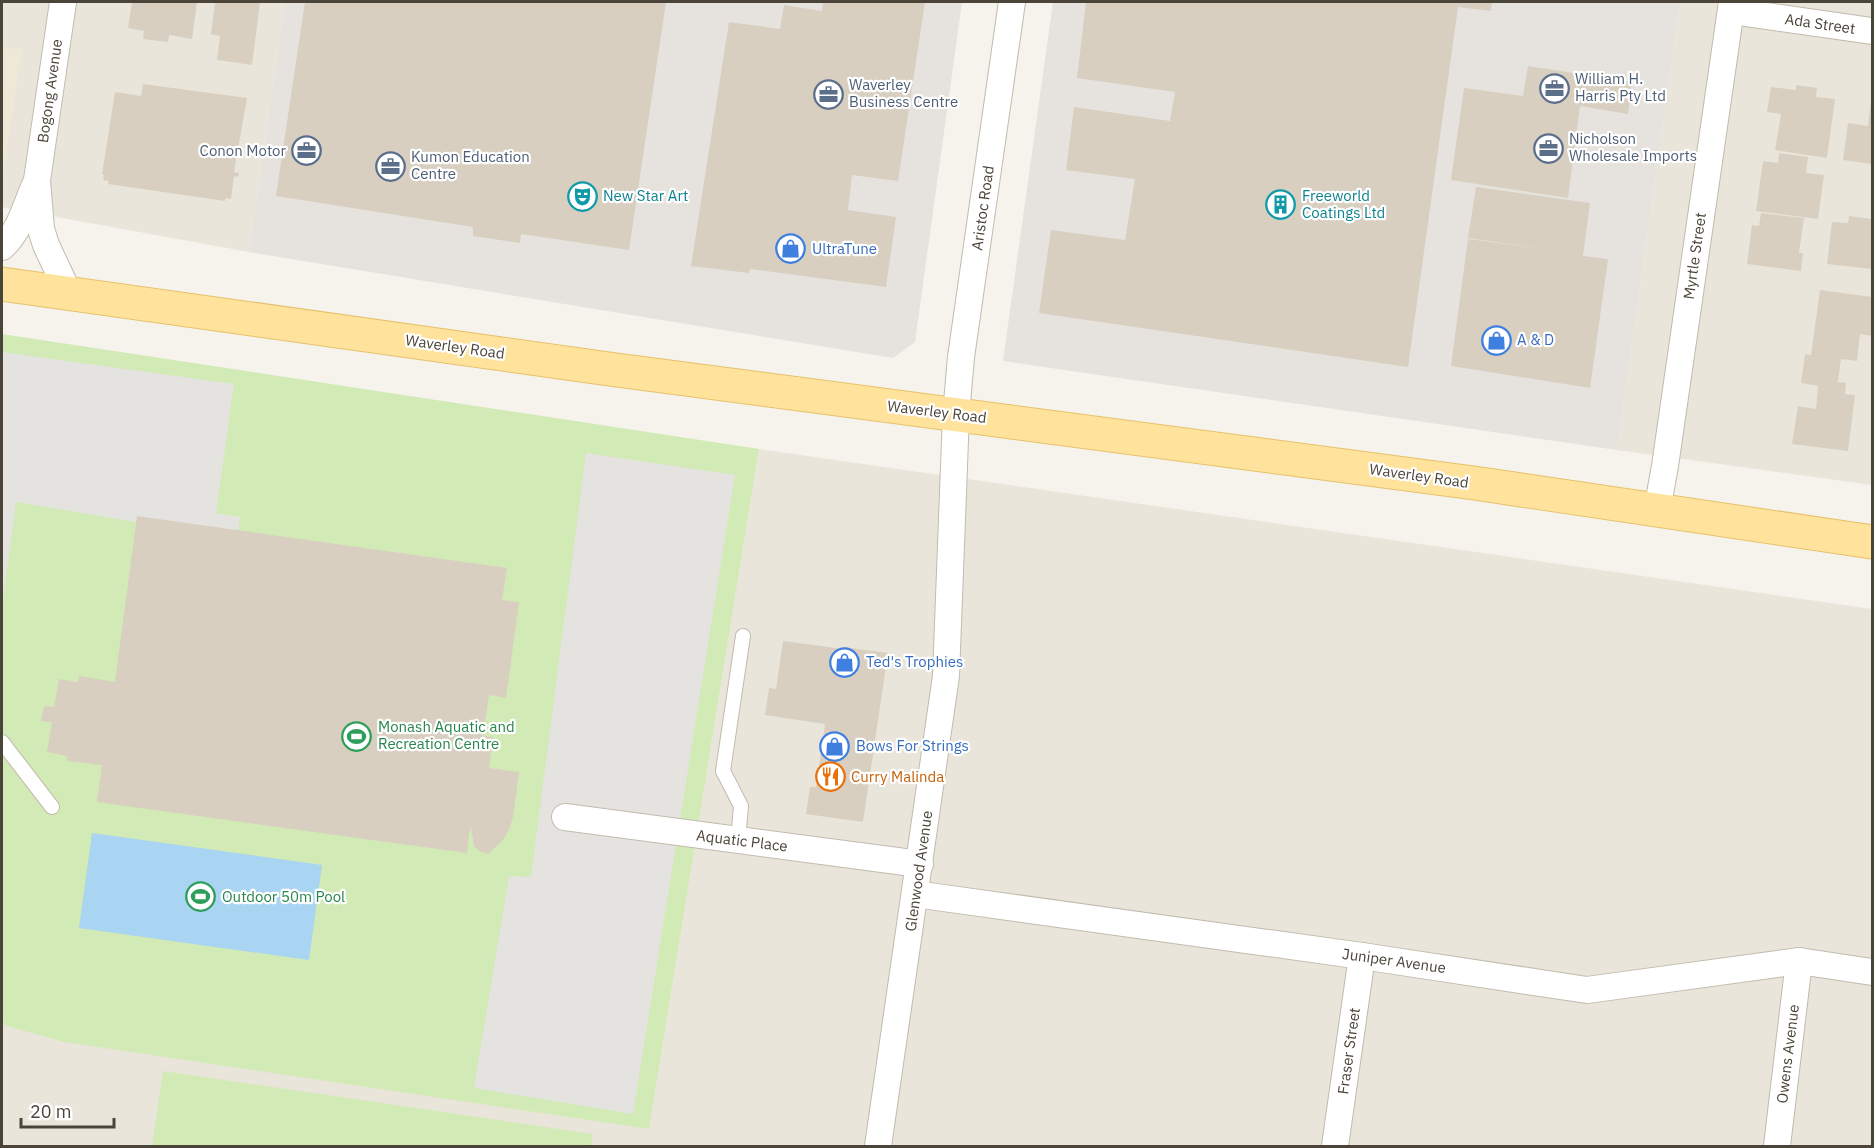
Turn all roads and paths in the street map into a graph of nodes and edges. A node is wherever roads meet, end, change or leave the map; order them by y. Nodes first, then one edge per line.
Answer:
1 (63, 2) edge
2 (1012, 2) edge
3 (1732, 6) edge
4 (1872, 31) edge
5 (37, 180) junction
6 (2, 247) edge
7 (2, 284) edge
8 (69, 294) junction
9 (956, 414) junction
10 (1657, 510) junction
11 (1872, 542) edge
12 (743, 636) dead end
13 (2, 742) edge
14 (52, 807) dead end
15 (565, 817) dead end
16 (738, 840) junction
17 (920, 864) junction
18 (915, 894) junction
19 (1362, 956) junction
20 (1799, 961) junction
21 (1872, 972) edge
22 (878, 1146) edge
23 (1335, 1146) edge
24 (1777, 1146) edge

1 - 5 street, Bogong Avenue
2 - 9 street, Aristoc Road
3 - 4 street, Ada Street
3 - 10 street, Myrtle Street
5 - 6 street, Bogong Avenue
5 - 8 street, Bogong Avenue
7 - 8 main road, Waverley Road
8 - 9 main road, Waverley Road
9 - 10 main road, Waverley Road
9 - 17 street, Glenwood Avenue
10 - 11 main road, Waverley Road
12 - 16 lane
13 - 14 lane
15 - 16 street, Aquatic Place
16 - 17 street, Aquatic Place
17 - 18 street, Glenwood Avenue
18 - 19 street, Juniper Avenue
18 - 22 street, Glenwood Avenue
19 - 20 street, Juniper Avenue
19 - 23 street, Fraser Street
20 - 21 street, Juniper Avenue
20 - 24 street, Owens Avenue

